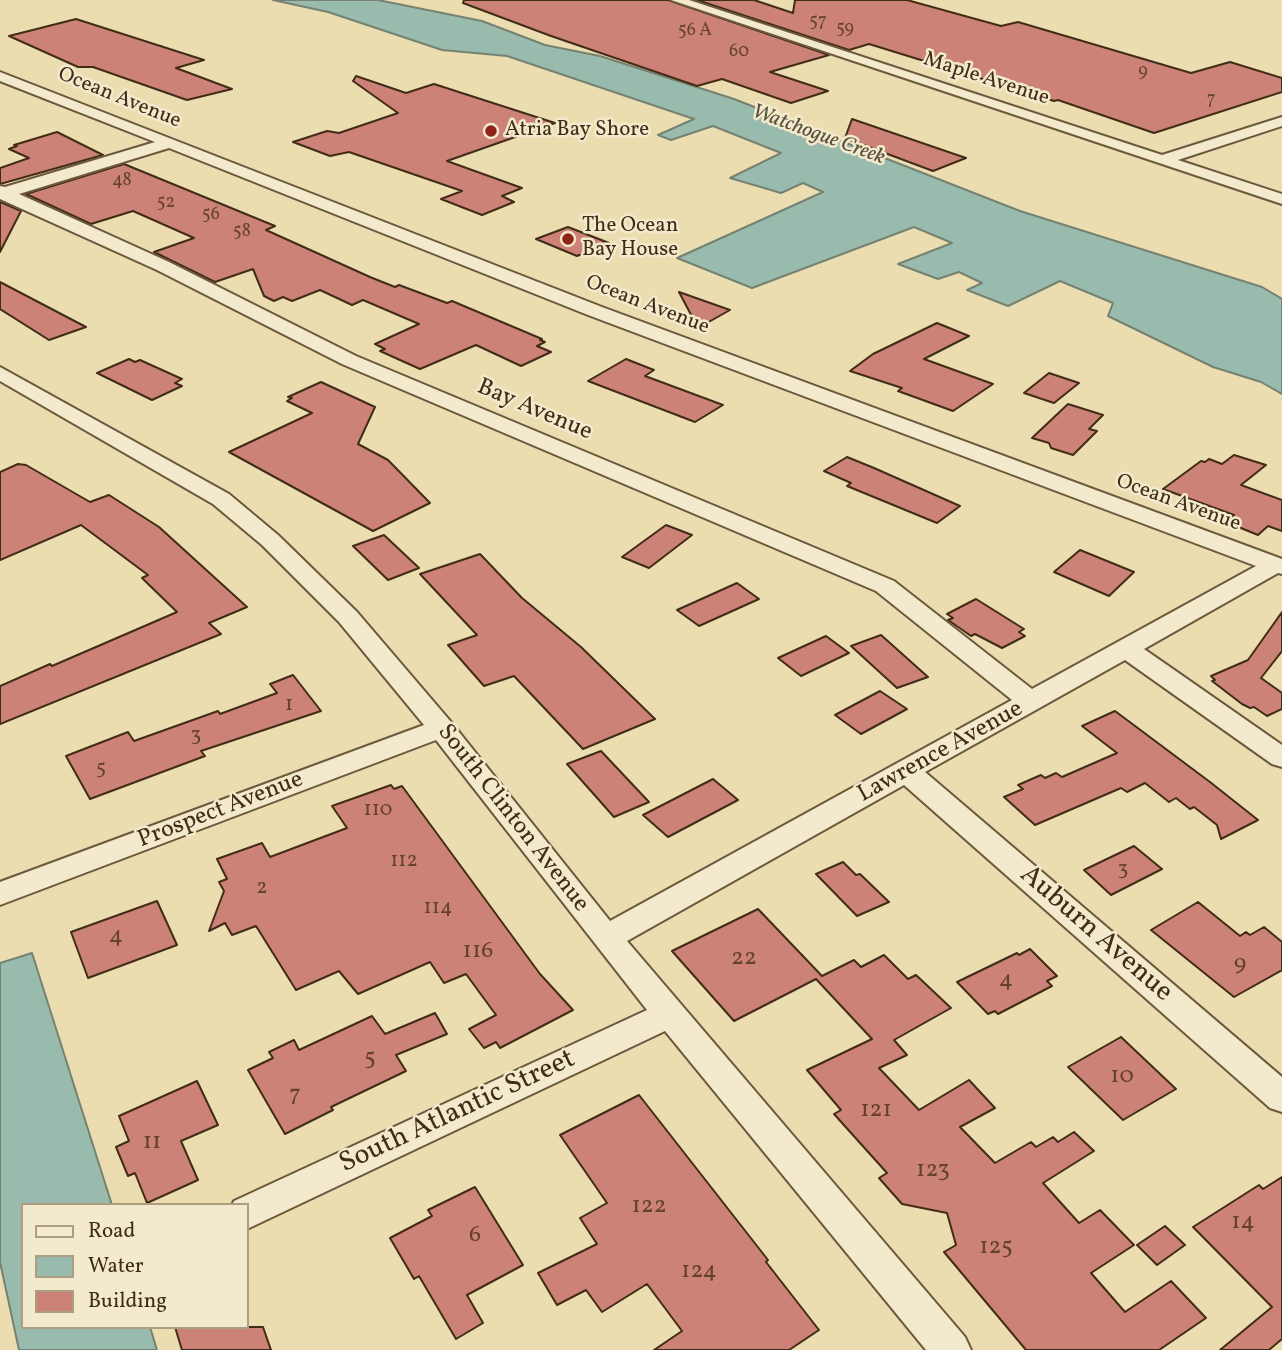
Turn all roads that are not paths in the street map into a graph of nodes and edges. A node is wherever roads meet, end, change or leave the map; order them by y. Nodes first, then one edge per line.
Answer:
1 (677, 0) edge
2 (0, 76) edge
3 (1282, 121) edge
4 (169, 143) junction
5 (1161, 160) junction
6 (1, 192) edge
7 (1282, 199) edge
8 (0, 373) edge
9 (1279, 566) edge
10 (1127, 649) junction
11 (1031, 702) junction
12 (441, 728) junction
13 (1282, 758) edge
14 (907, 772) junction
15 (0, 894) edge
16 (606, 938) junction
17 (670, 1014) junction
18 (1282, 1098) edge
19 (248, 1213) edge
20 (951, 1350) edge

1 - 5 street, Maple Avenue
2 - 4 street, Ocean Avenue
3 - 5 street
4 - 6 street
4 - 9 street, Ocean Avenue
5 - 7 street, Maple Avenue
6 - 11 street, Bay Avenue
8 - 12 street, South Clinton Avenue
9 - 10 street, Lawrence Avenue
10 - 11 street, Lawrence Avenue
10 - 13 street
11 - 14 street, Lawrence Avenue
12 - 15 street, Prospect Avenue
12 - 16 street, South Clinton Avenue
14 - 16 street, Lawrence Avenue
14 - 18 street, Auburn Avenue
16 - 17 street, South Clinton Avenue
17 - 19 street, South Atlantic Street
17 - 20 street, South Clinton Avenue

